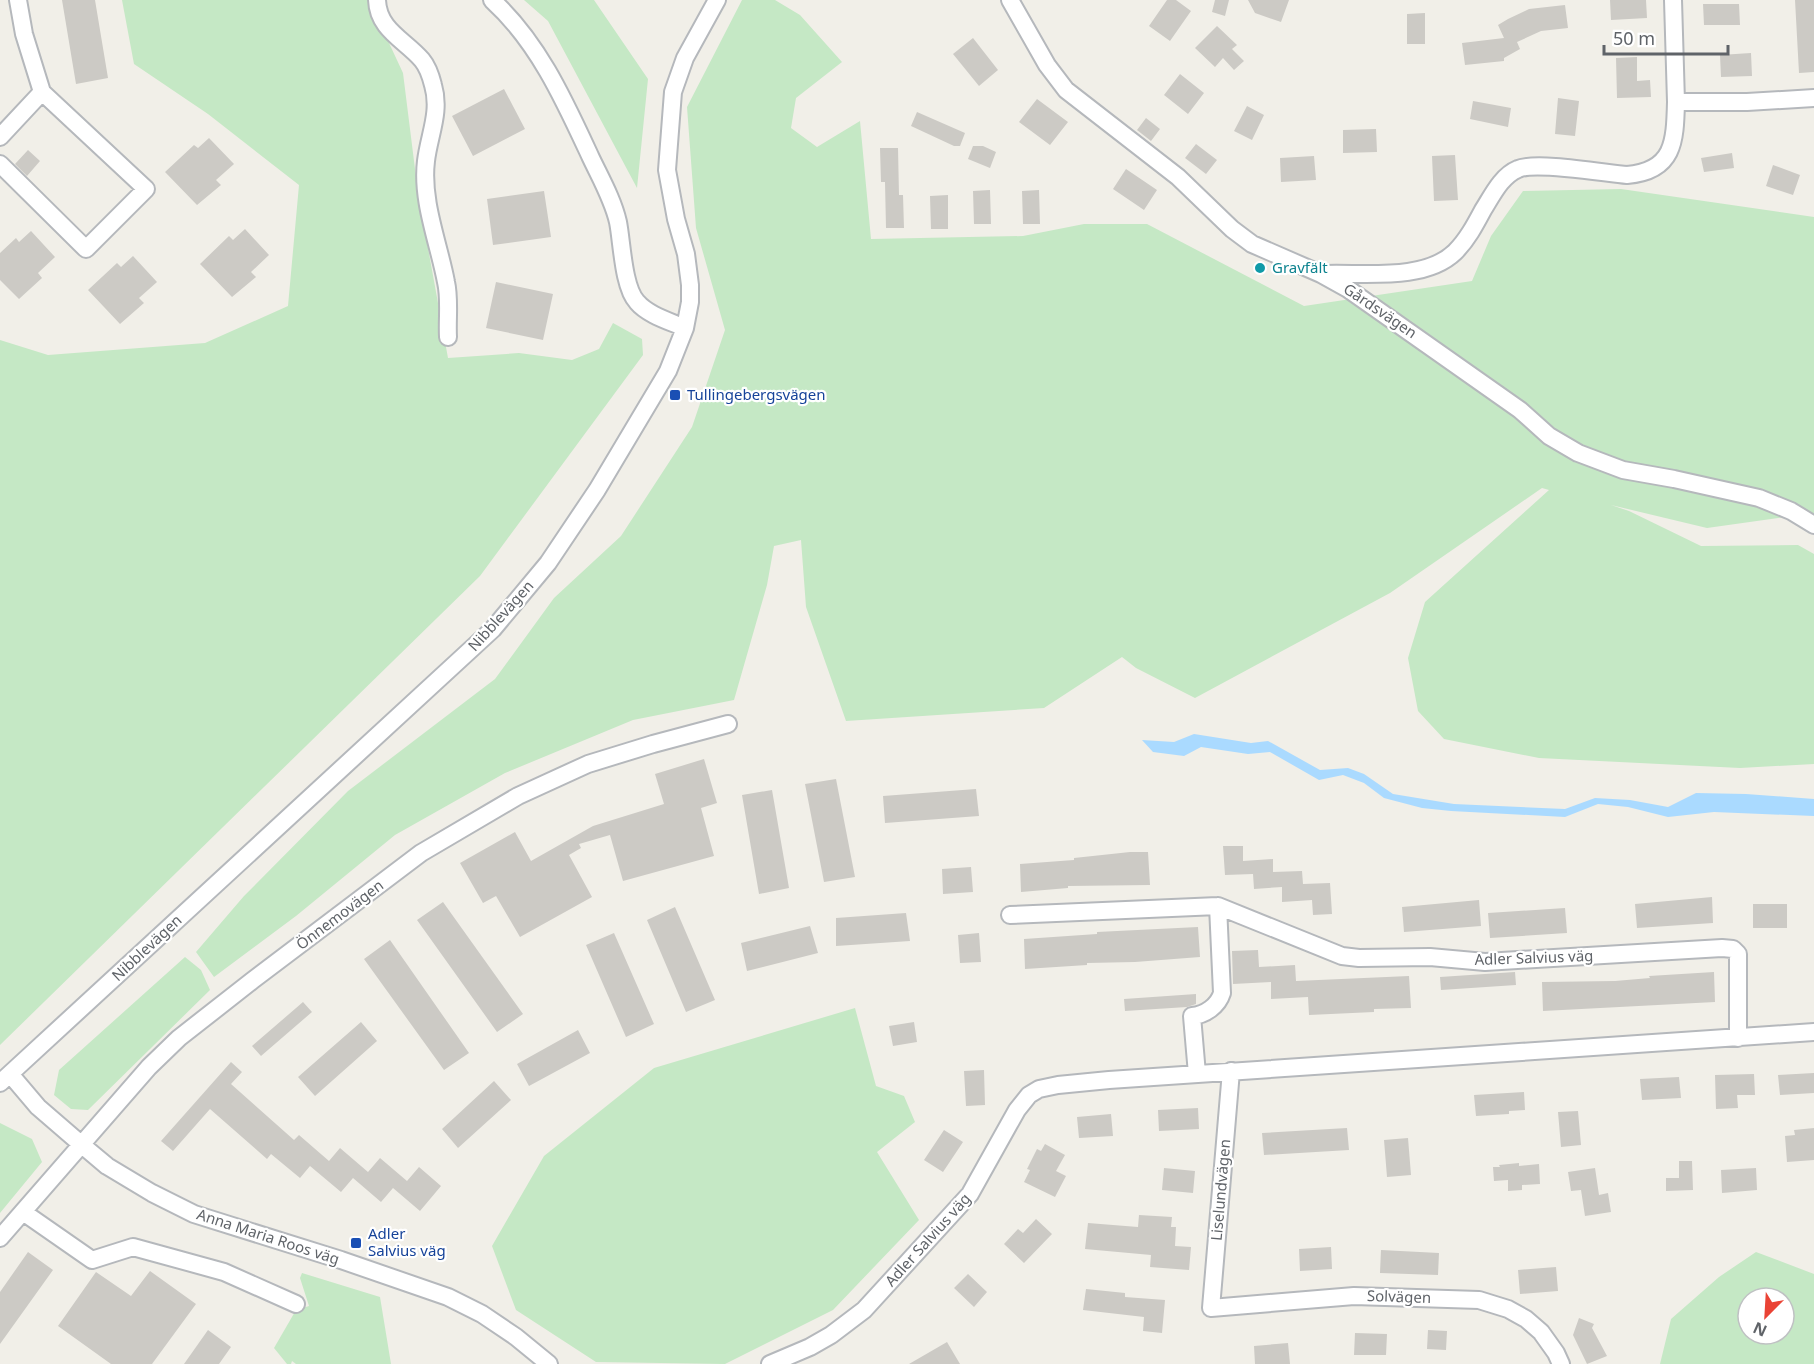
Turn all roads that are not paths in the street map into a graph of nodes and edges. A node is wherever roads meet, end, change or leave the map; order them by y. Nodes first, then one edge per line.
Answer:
1 (18, 0) edge
2 (377, 0) edge
3 (492, 0) edge
4 (717, 0) edge
5 (1010, 0) edge
6 (1673, 0) edge
7 (42, 92) junction
8 (1814, 98) edge
9 (1676, 102) junction
10 (0, 137) edge
11 (0, 164) edge
12 (1321, 274) junction
13 (684, 328) junction
14 (448, 337) dead end
15 (1814, 525) edge
16 (728, 724) dead end
17 (1218, 906) junction
18 (1010, 915) dead end
19 (1814, 1032) edge
20 (1738, 1038) junction
21 (1231, 1071) junction
22 (1197, 1074) junction
23 (5, 1078) edge
24 (82, 1145) junction
25 (23, 1212) junction
26 (0, 1238) edge
27 (296, 1304) dead end
28 (1211, 1308) joint
29 (549, 1364) edge
30 (770, 1364) edge
31 (1560, 1364) edge

1 - 7 street
2 - 14 street
3 - 13 street
4 - 13 street, Nibblevägen
5 - 12 street, Gårdsvägen
6 - 9 street
7 - 10 street
7 - 11 street
8 - 9 street
9 - 12 street
12 - 15 street, Gårdsvägen
13 - 23 street, Nibblevägen
16 - 24 street, Önnemovägen
17 - 18 street, Adler Salvius väg
17 - 20 street, Adler Salvius väg
17 - 22 street
19 - 20 street, Adler Salvius väg
20 - 21 street, Adler Salvius väg
21 - 22 street, Adler Salvius väg
21 - 28 street, Liselundvägen
22 - 30 street, Adler Salvius väg
23 - 24 street, Anna Maria Roos väg
24 - 25 street, Önnemovägen
24 - 29 street, Anna Maria Roos väg
25 - 26 street, Önnemovägen
25 - 27 street
28 - 31 street, Solvägen

